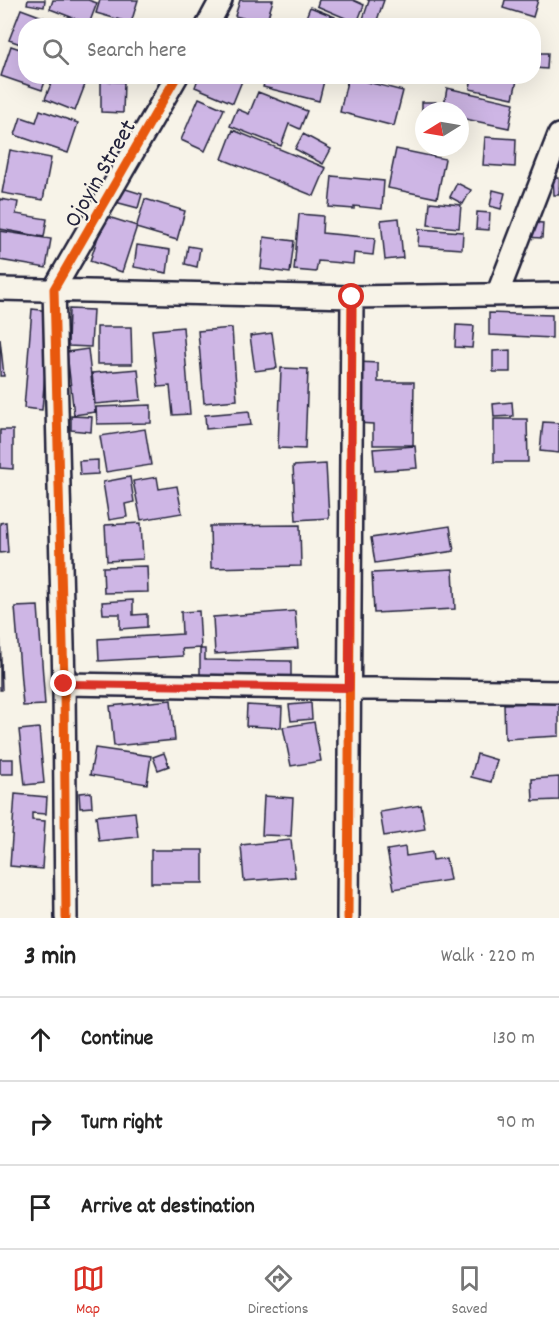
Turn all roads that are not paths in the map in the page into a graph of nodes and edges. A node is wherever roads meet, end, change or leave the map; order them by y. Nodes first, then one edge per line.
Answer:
1 (222, 0) edge
2 (212, 18) edge
3 (172, 84) edge
4 (559, 135) edge
5 (0, 289) edge
6 (54, 289) junction
7 (559, 294) edge
8 (497, 295) junction
9 (352, 297) junction
10 (64, 684) junction
11 (349, 688) junction
12 (559, 692) edge
13 (66, 918) edge
14 (348, 918) edge

1 - 2 street
3 - 6 street, Ojoyin Street
4 - 8 street
5 - 6 street
6 - 9 street
6 - 10 street
7 - 8 street
8 - 9 street
9 - 11 street
10 - 11 street
10 - 13 street
11 - 12 street
11 - 14 street

